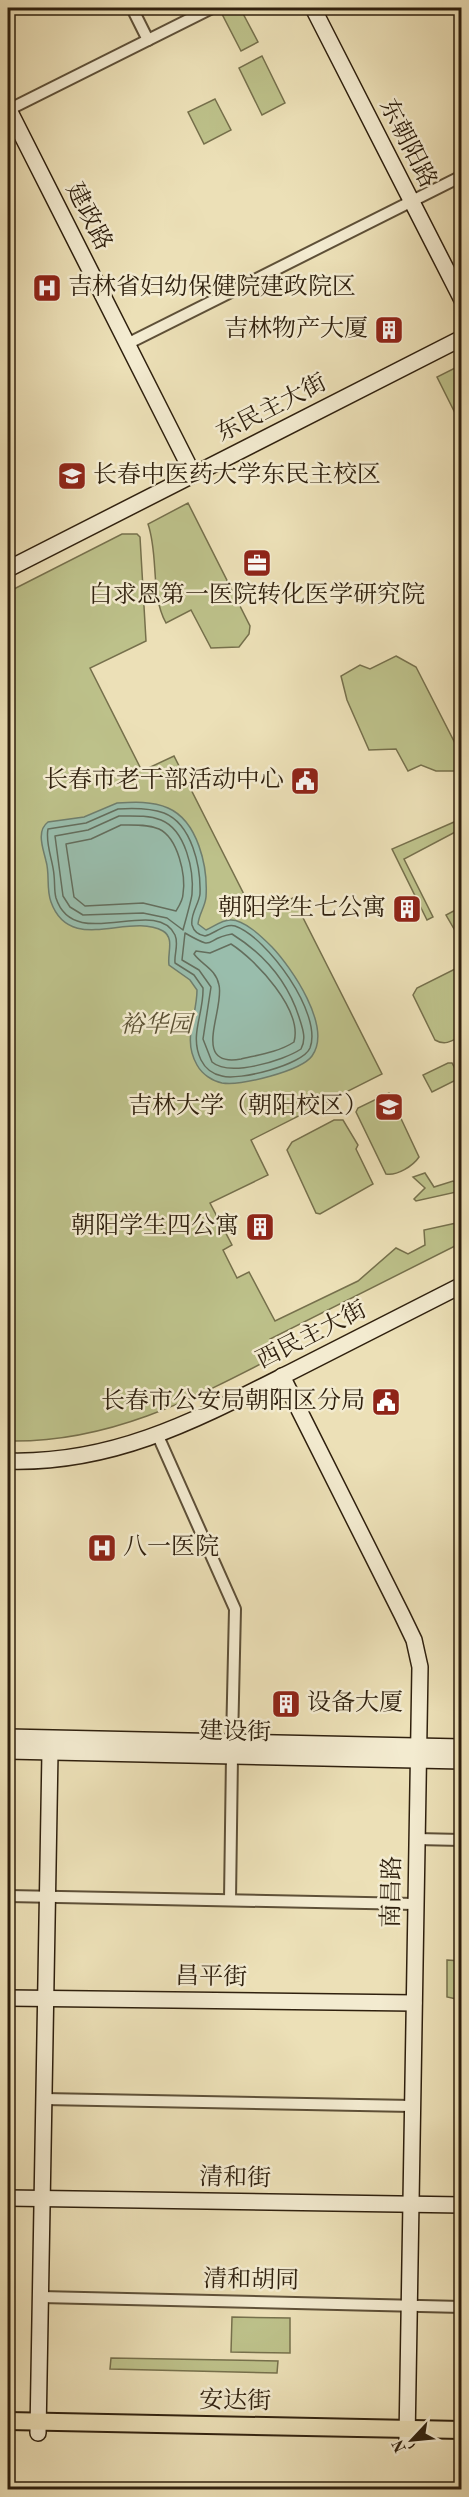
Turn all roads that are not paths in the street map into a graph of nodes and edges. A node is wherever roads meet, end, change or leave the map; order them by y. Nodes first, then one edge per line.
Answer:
1 (132, 8) edge
2 (212, 8) edge
3 (313, 8) edge
4 (148, 40) junction
5 (8, 109) edge
6 (462, 176) edge
7 (411, 201) junction
8 (462, 300) edge
9 (462, 338) edge
10 (127, 344) junction
11 (193, 474) junction
12 (8, 568) edge
13 (462, 1285) edge
14 (282, 1376) junction
15 (158, 1436) junction
16 (8, 1461) edge
17 (8, 1737) edge
18 (462, 1747) edge
19 (232, 1749) junction
20 (8, 1751) edge
21 (50, 1752) junction
22 (418, 1753) junction
23 (462, 1761) edge
24 (416, 1839) junction
25 (462, 1840) edge
26 (8, 1896) edge
27 (48, 1897) junction
28 (230, 1900) junction
29 (415, 1904) junction
30 (8, 1998) edge
31 (46, 1998) junction
32 (414, 2004) junction
33 (44, 2099) junction
34 (412, 2106) junction
35 (8, 2198) edge
36 (42, 2198) junction
37 (411, 2204) junction
38 (462, 2205) edge
39 (40, 2297) junction
40 (409, 2305) junction
41 (462, 2307) edge
42 (8, 2421) edge
43 (38, 2427) junction
44 (462, 2430) edge
45 (8, 2432) edge
46 (407, 2434) junction
47 (462, 2441) edge

1 - 4 street
2 - 4 street
3 - 7 street, 东朝阳路
4 - 5 street
5 - 10 street, 建政路
6 - 7 street
7 - 8 street, 东朝阳路
7 - 10 street
9 - 11 street, 东民主大街
10 - 11 street, 建政路
11 - 12 street, 东民主大街
13 - 14 street, 西民主大街
14 - 15 street, 西民主大街
14 - 22 street, 南昌路
15 - 16 street, 西民主大街
15 - 19 street
17 - 19 street, 建设街
18 - 22 street, 建设街
19 - 21 street, 建设街
19 - 22 street, 建设街
19 - 28 street
20 - 21 street, 建设街
21 - 27 street
22 - 23 street, 建设街
22 - 24 street, 南昌路
24 - 25 street
24 - 29 street, 南昌路
26 - 27 street
27 - 28 street
27 - 31 street
28 - 29 street
29 - 32 street, 南昌路
30 - 31 street, 昌平街
31 - 32 street, 昌平街
31 - 33 street
32 - 34 street, 南昌路
33 - 34 street
33 - 36 street
34 - 37 street, 南昌路
35 - 36 street, 清和街
36 - 37 street, 清和街
36 - 39 street
37 - 38 street, 清和街
37 - 40 street, 南昌路
39 - 40 street, 清和胡同
39 - 43 street
40 - 41 street, 清和胡同
40 - 46 street, 南昌路
42 - 43 main road, 安达街
43 - 45 main road, 安达街
43 - 46 main road, 安达街
44 - 46 main road, 安达街
46 - 47 main road, 安达街

